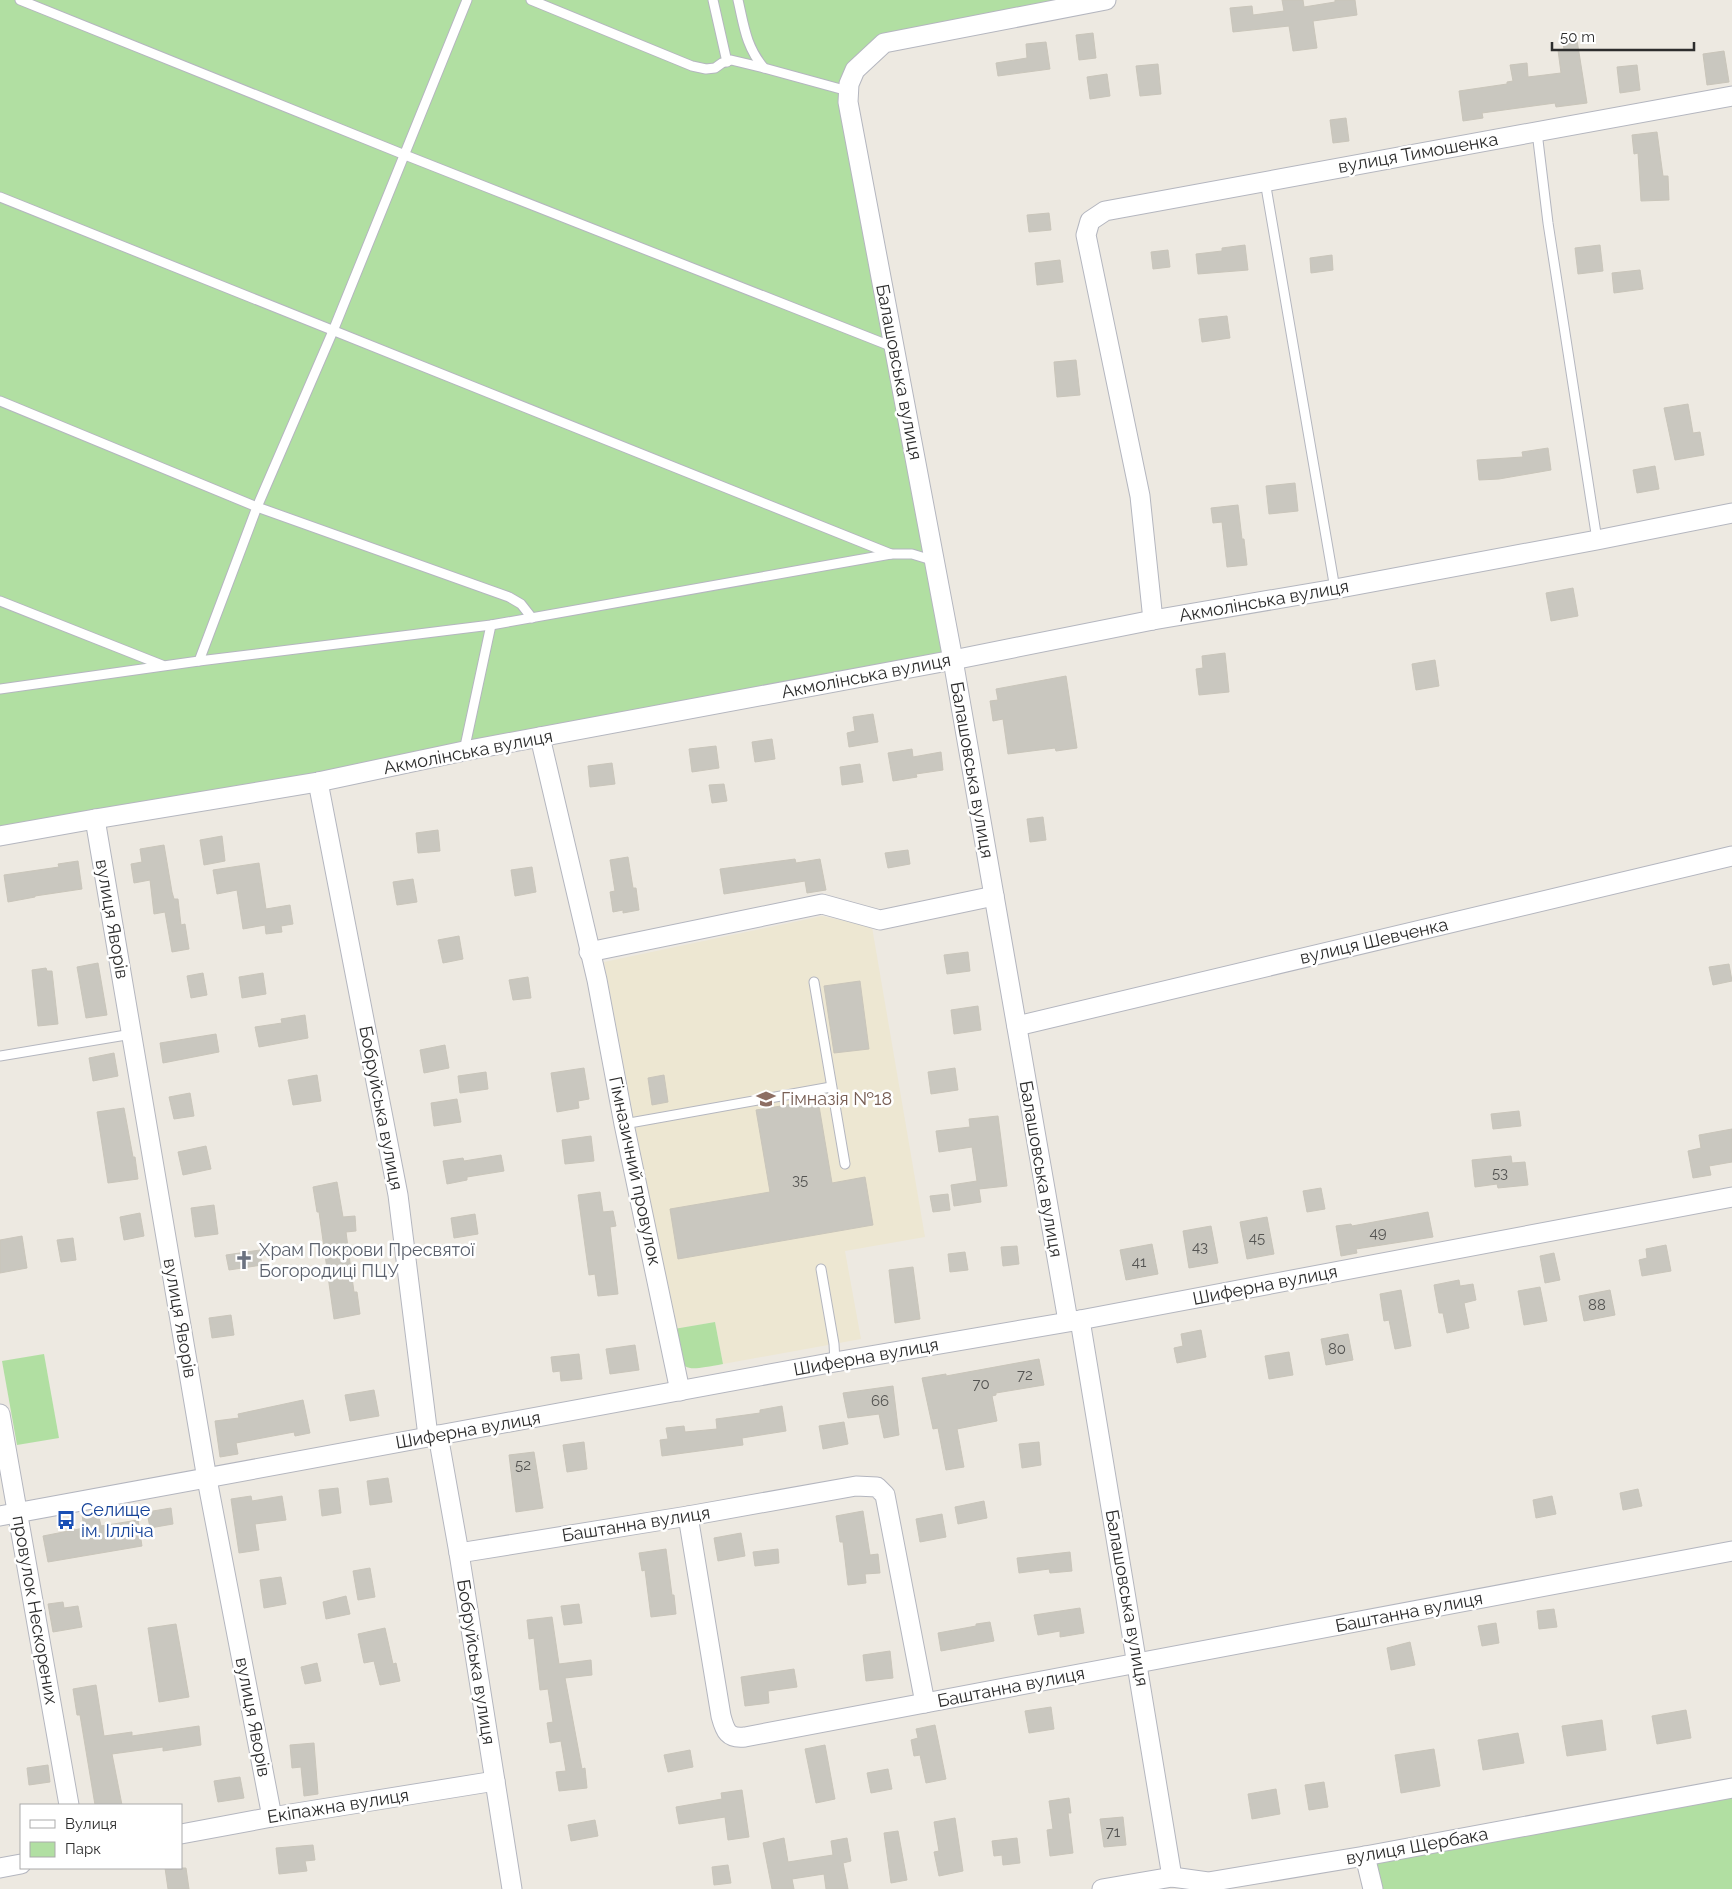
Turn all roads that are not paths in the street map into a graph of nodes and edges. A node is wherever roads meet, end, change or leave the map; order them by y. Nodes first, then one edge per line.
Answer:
1 (20, 0) edge
2 (467, 0) edge
3 (531, 0) edge
4 (713, 0) edge
5 (738, 0) edge
6 (1106, 0) edge
7 (726, 62) junction
8 (764, 68) junction
9 (848, 96) junction
10 (1732, 96) edge
11 (1537, 132) junction
12 (405, 155) junction
13 (1266, 181) junction
14 (0, 197) edge
15 (333, 332) junction
16 (894, 347) junction
17 (0, 401) edge
18 (257, 507) junction
19 (1732, 513) edge
20 (1597, 540) junction
21 (892, 554) junction
22 (934, 561) junction
23 (1336, 589) junction
24 (0, 601) edge
25 (532, 618) junction
26 (1153, 620) junction
27 (491, 625) junction
28 (953, 660) junction
29 (199, 661) junction
30 (164, 666) junction
31 (0, 689) edge
32 (540, 737) junction
33 (464, 751) junction
34 (318, 782) junction
35 (95, 818) junction
36 (0, 836) edge
37 (1732, 856) edge
38 (994, 896) junction
39 (589, 952) junction
40 (814, 982) dead end
41 (1017, 1026) junction
42 (132, 1034) junction
43 (0, 1056) edge
44 (831, 1087) junction
45 (624, 1124) junction
46 (845, 1164) dead end
47 (1732, 1197) edge
48 (821, 1269) dead end
49 (1074, 1321) junction
50 (835, 1362) junction
51 (680, 1391) junction
52 (0, 1414) edge
53 (433, 1436) junction
54 (207, 1479) junction
55 (9, 1514) edge
56 (688, 1516) junction
57 (1732, 1551) edge
58 (459, 1553) junction
59 (1138, 1663) junction
60 (925, 1703) junction
61 (495, 1781) junction
62 (1732, 1788) edge
63 (69, 1804) edge
64 (272, 1817) junction
65 (182, 1834) edge
66 (1365, 1856) junction
67 (20, 1864) edge
68 (0, 1868) edge
69 (1172, 1877) junction
70 (512, 1889) edge
71 (1102, 1889) edge
72 (1373, 1889) edge

1 - 12 lane
2 - 12 lane
3 - 7 lane
4 - 7 lane
5 - 8 lane
6 - 9 street
7 - 8 lane
8 - 9 lane
9 - 16 street, Балашовська вулиця
10 - 11 street, вулиця Тимошенка
11 - 13 street, вулиця Тимошенка
11 - 20 lane
12 - 15 lane
12 - 16 lane
13 - 23 lane
13 - 26 street, вулиця Тимошенка
14 - 15 lane
15 - 18 lane
15 - 21 lane
16 - 22 street, Балашовська вулиця
17 - 18 lane
18 - 25 lane
18 - 29 lane
19 - 20 street, Акмолінська вулиця
20 - 23 street, Акмолінська вулиця
21 - 22 lane
21 - 25 lane
22 - 28 street, Балашовська вулиця
23 - 26 street, Акмолінська вулиця
24 - 30 lane
25 - 27 lane
26 - 28 street, Акмолінська вулиця
27 - 29 lane
27 - 33 lane
28 - 32 street, Акмолінська вулиця
28 - 38 street, Балашовська вулиця
29 - 30 lane
30 - 31 lane
32 - 33 street, Акмолінська вулиця
32 - 39 street, Гімназичний провулок
33 - 34 street, Акмолінська вулиця
34 - 35 street, Акмолінська вулиця
34 - 53 street, Бобруйська вулиця
35 - 36 street, Акмолінська вулиця
35 - 42 street, вулиця Яворів
37 - 41 street, вулиця Шевченка
38 - 39 street
38 - 41 street, Балашовська вулиця
39 - 45 street, Гімназичний провулок
40 - 44 lane
41 - 49 street, Балашовська вулиця
42 - 43 lane
42 - 54 street, вулиця Яворів
44 - 45 lane
44 - 46 lane
45 - 51 street, Гімназичний провулок
47 - 49 street, Шиферна вулиця
48 - 50 lane
49 - 50 street, Шиферна вулиця
49 - 59 street, Балашовська вулиця
50 - 51 street, Шиферна вулиця
51 - 53 street, Шиферна вулиця
52 - 55 street, провулок Нескорених
53 - 54 street, Шиферна вулиця
53 - 58 street, Бобруйська вулиця
54 - 55 street, Шиферна вулиця
54 - 64 street, вулиця Яворів
55 - 63 street, провулок Нескорених
56 - 58 street, Баштанна вулиця
56 - 60 street, Баштанна вулиця
56 - 60 street
57 - 59 street, Баштанна вулиця
58 - 61 street, Бобруйська вулиця
59 - 60 street, Баштанна вулиця
59 - 69 street, Балашовська вулиця
61 - 64 street, Екіпажна вулиця
61 - 70 street, Бобруйська вулиця
62 - 66 street, вулиця Щербака
64 - 65 street, Екіпажна вулиця
66 - 69 street, вулиця Щербака
66 - 72 street
67 - 68 street
69 - 71 street, вулиця Щербака

